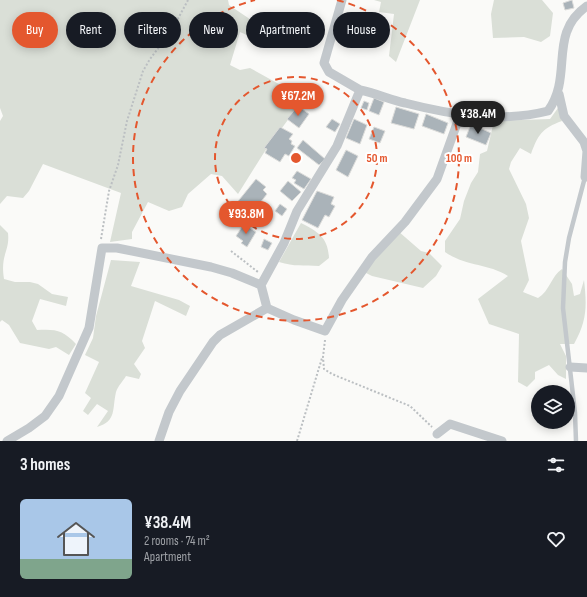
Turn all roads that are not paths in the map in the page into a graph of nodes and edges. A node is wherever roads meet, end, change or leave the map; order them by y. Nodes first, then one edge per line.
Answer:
1 (342, 0) edge
2 (587, 6) edge
3 (360, 90) junction
4 (559, 94) junction
5 (460, 115) junction
6 (586, 177) edge
7 (263, 281) junction
8 (267, 308) junction
9 (570, 367) junction
10 (587, 368) edge
11 (437, 434) road end
12 (7, 441) edge
13 (159, 441) edge
14 (502, 441) edge
15 (576, 441) edge

1 - 3 street
2 - 4 street
3 - 5 street
3 - 7 street
4 - 5 street
4 - 6 street
5 - 8 street
6 - 9 lane
7 - 8 street
7 - 12 street
8 - 13 street
9 - 10 street
9 - 15 lane
11 - 14 street

